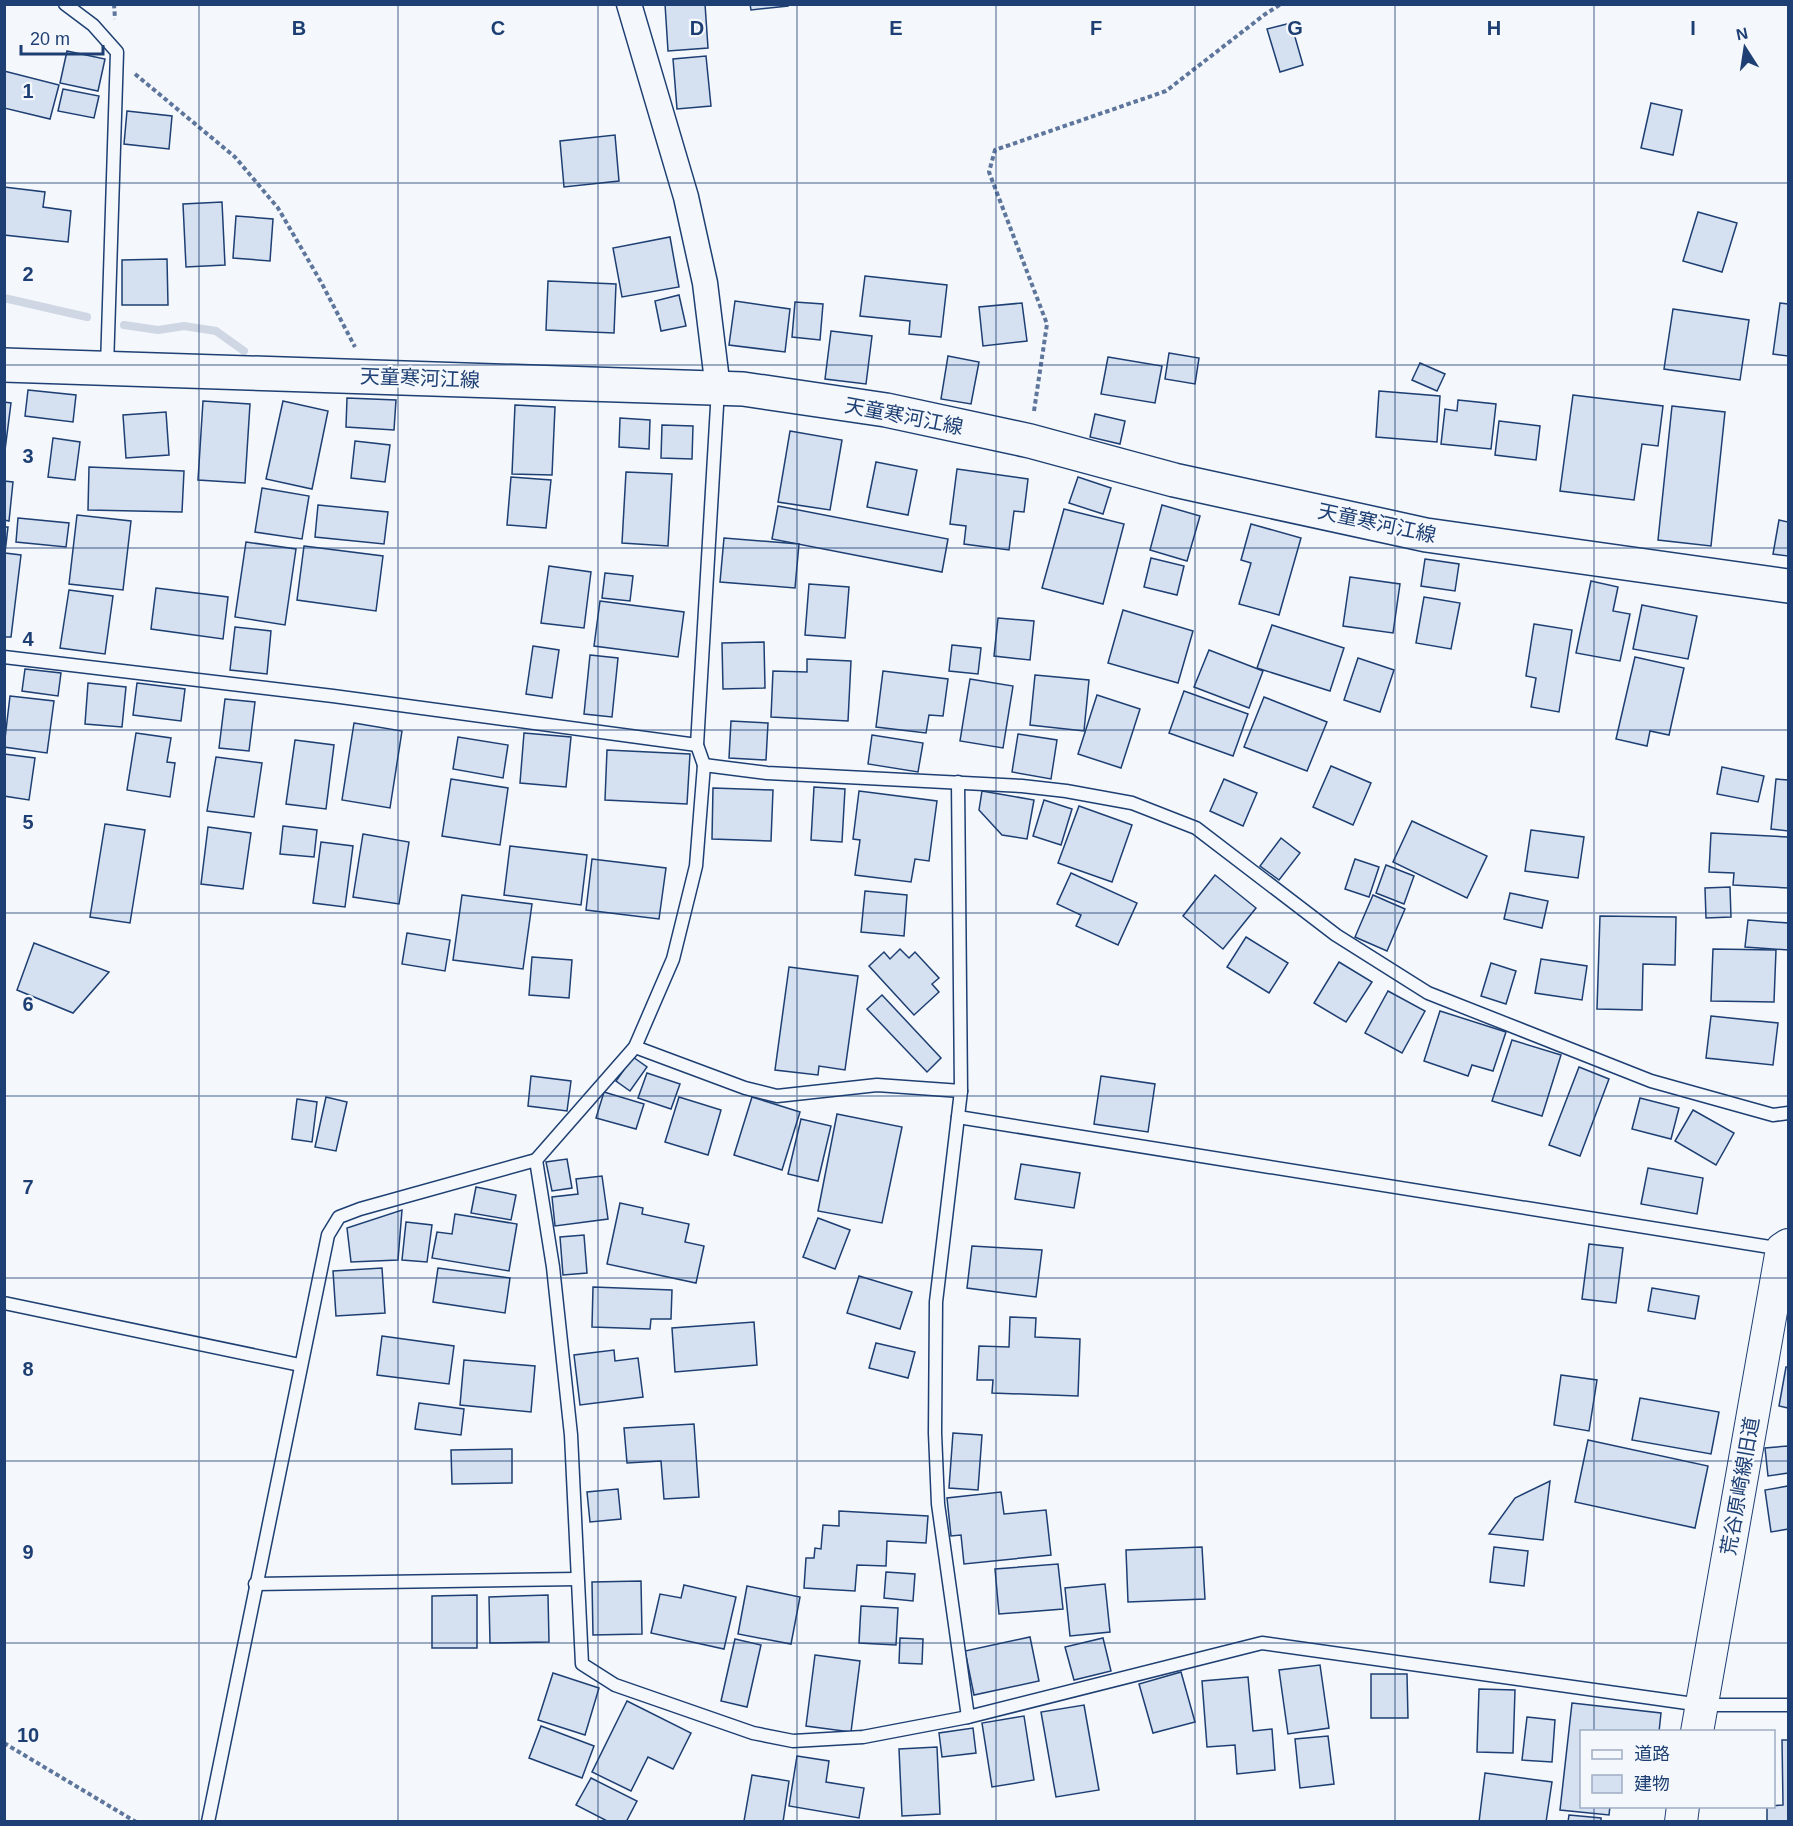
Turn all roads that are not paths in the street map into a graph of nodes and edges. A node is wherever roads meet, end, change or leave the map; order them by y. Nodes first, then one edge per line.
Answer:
1 (65, 4) edge
2 (629, 4) edge
3 (4, 365) edge
4 (107, 368) junction
5 (718, 389) junction
6 (1788, 586) edge
7 (4, 657) edge
8 (698, 745) junction
9 (704, 765) junction
10 (958, 782) junction
11 (635, 1047) junction
12 (960, 1091) junction
13 (1788, 1113) edge
14 (958, 1117) junction
15 (536, 1160) junction
16 (1785, 1247) edge
17 (4, 1304) edge
18 (300, 1365) junction
19 (577, 1579) junction
20 (255, 1584) junction
21 (1788, 1705) edge
22 (969, 1718) junction
23 (1699, 1718) edge
24 (208, 1821) edge

1 - 4 lane
2 - 5 street
3 - 4 main road, 天童寒河江線
4 - 5 main road, 天童寒河江線
5 - 6 main road, 天童寒河江線
5 - 8 lane
7 - 8 lane
8 - 9 lane
9 - 10 lane
9 - 11 lane
10 - 12 lane
10 - 13 lane
11 - 12 lane
11 - 15 lane
12 - 14 lane
14 - 16 lane
14 - 22 lane
15 - 18 lane
15 - 19 lane
16 - 23 street, 荒谷原崎線旧道
17 - 18 lane
18 - 20 lane
19 - 20 lane
19 - 22 lane
20 - 24 lane
21 - 23 lane
22 - 23 lane

